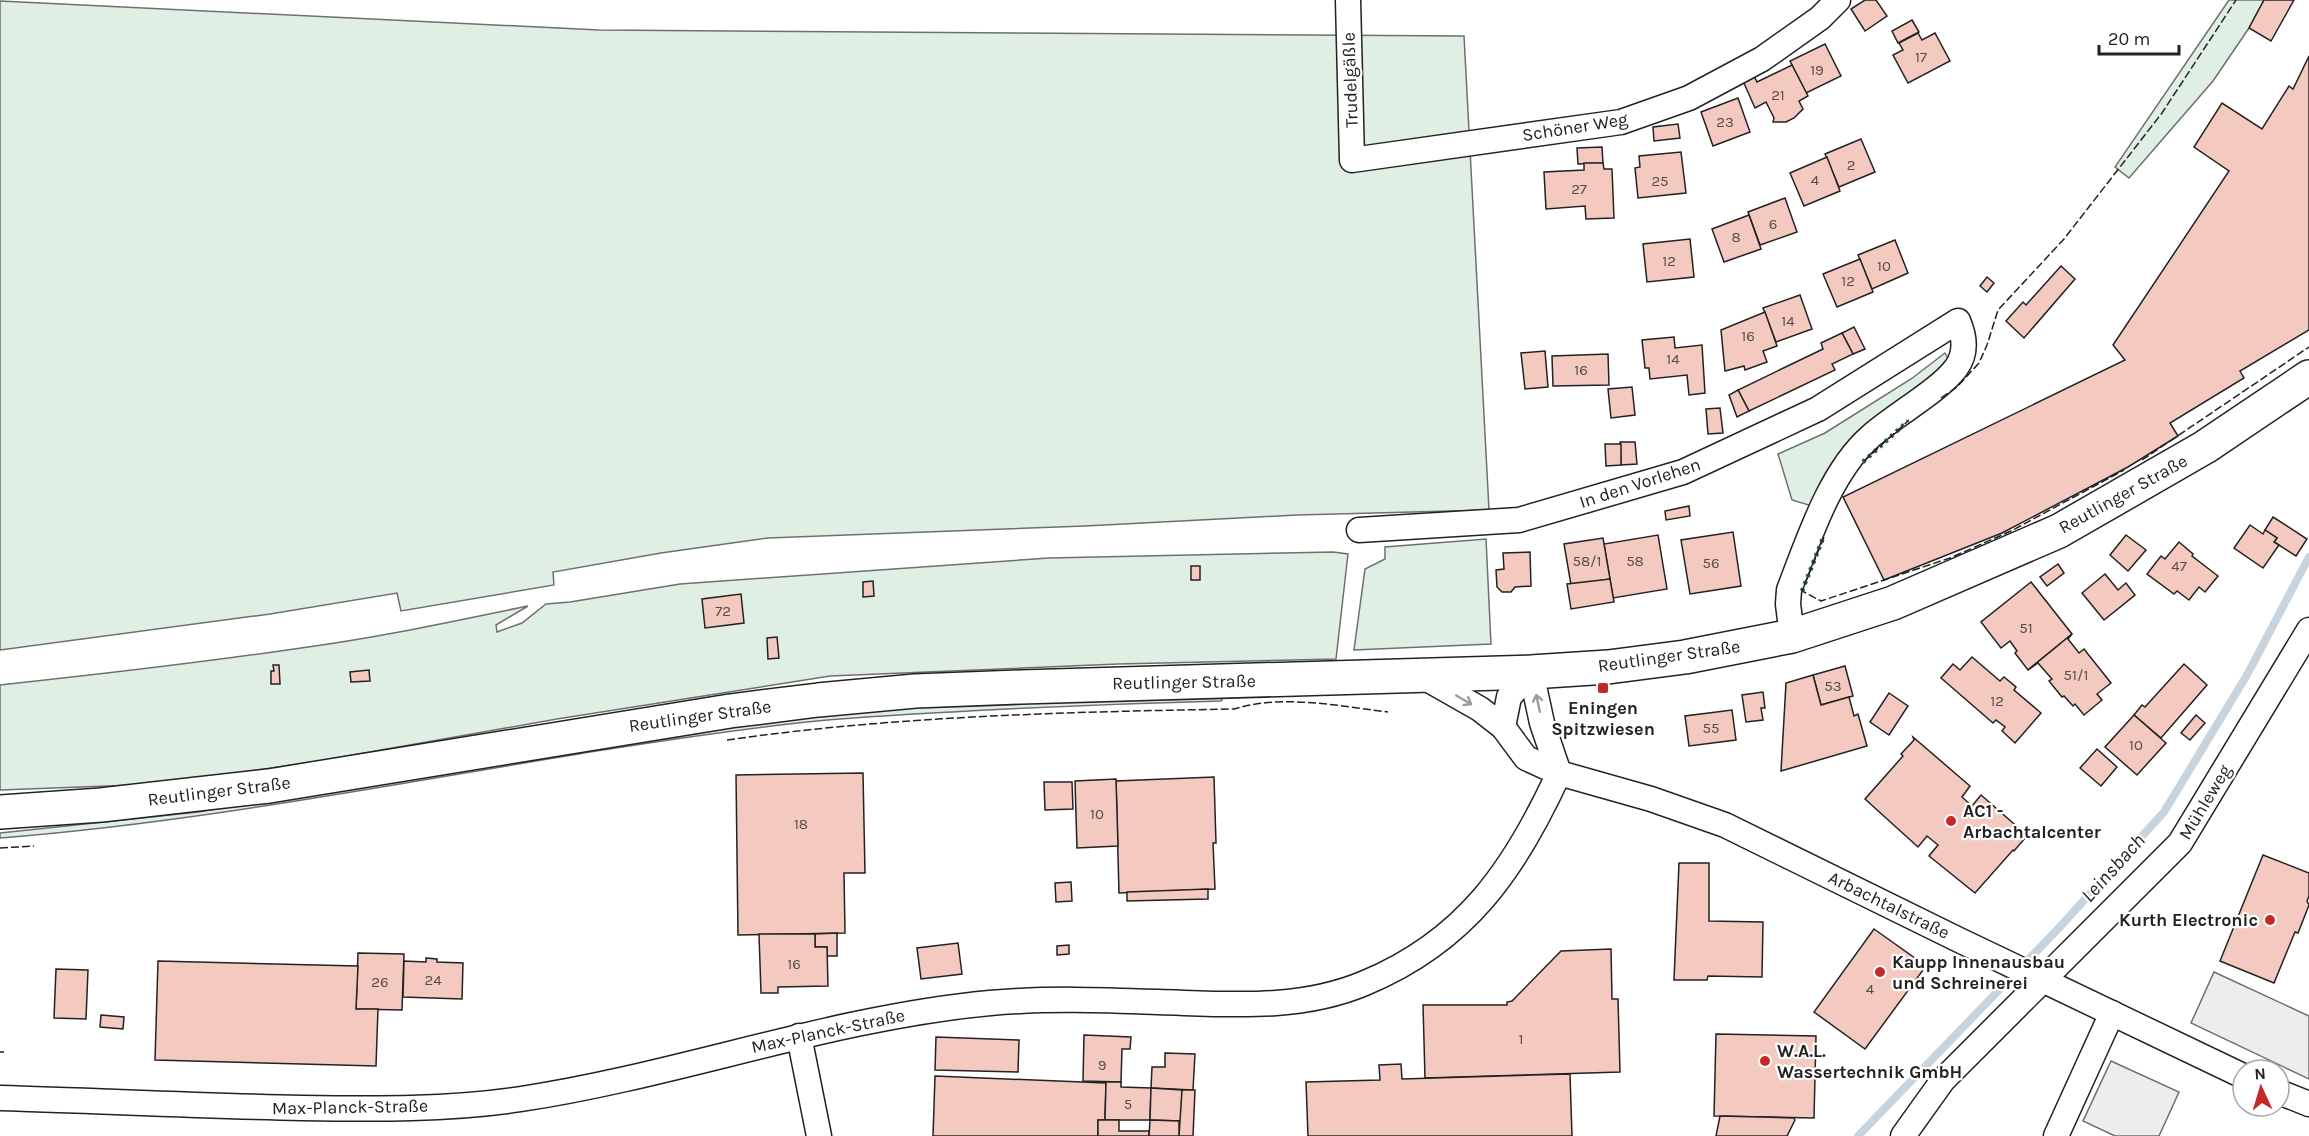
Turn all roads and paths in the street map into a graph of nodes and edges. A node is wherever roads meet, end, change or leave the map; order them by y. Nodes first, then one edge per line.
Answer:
1 (1348, 0) edge
2 (1838, 0) edge
3 (1352, 160) joint
4 (2309, 377) edge
5 (1359, 530) dead end
6 (2309, 630) edge
7 (1792, 636) junction
8 (1531, 672) junction
9 (1422, 676) junction
10 (1503, 727) junction
11 (1559, 773) junction
12 (0, 812) edge
13 (2043, 979) junction
14 (2112, 1013) junction
15 (799, 1036) junction
16 (2231, 1070) edge
17 (2291, 1097) edge
18 (0, 1098) edge
19 (2309, 1104) edge
20 (819, 1136) edge
21 (1903, 1136) edge
22 (2056, 1136) edge

1 - 3 street, Trudelgäßle
2 - 3 street, Schöner Weg
4 - 7 main road, Reutlinger Straße
5 - 7 street, In den Vorlehen
6 - 13 street, Mühleweg
7 - 8 main road, Reutlinger Straße
8 - 9 main road, Reutlinger Straße
8 - 10 street
11 -> 8 street
9 -> 10 street, Arbachtalstraße
9 - 12 main road, Reutlinger Straße
10 - 11 street, Arbachtalstraße
11 - 13 street, Arbachtalstraße
11 - 15 street, Max-Planck-Straße
13 - 14 street, Arbachtalstraße
13 - 21 street, Mühleweg
14 - 16 street, Arbachtalstraße
14 - 22 street
15 - 18 street, Max-Planck-Straße
15 - 20 street
17 - 19 street

